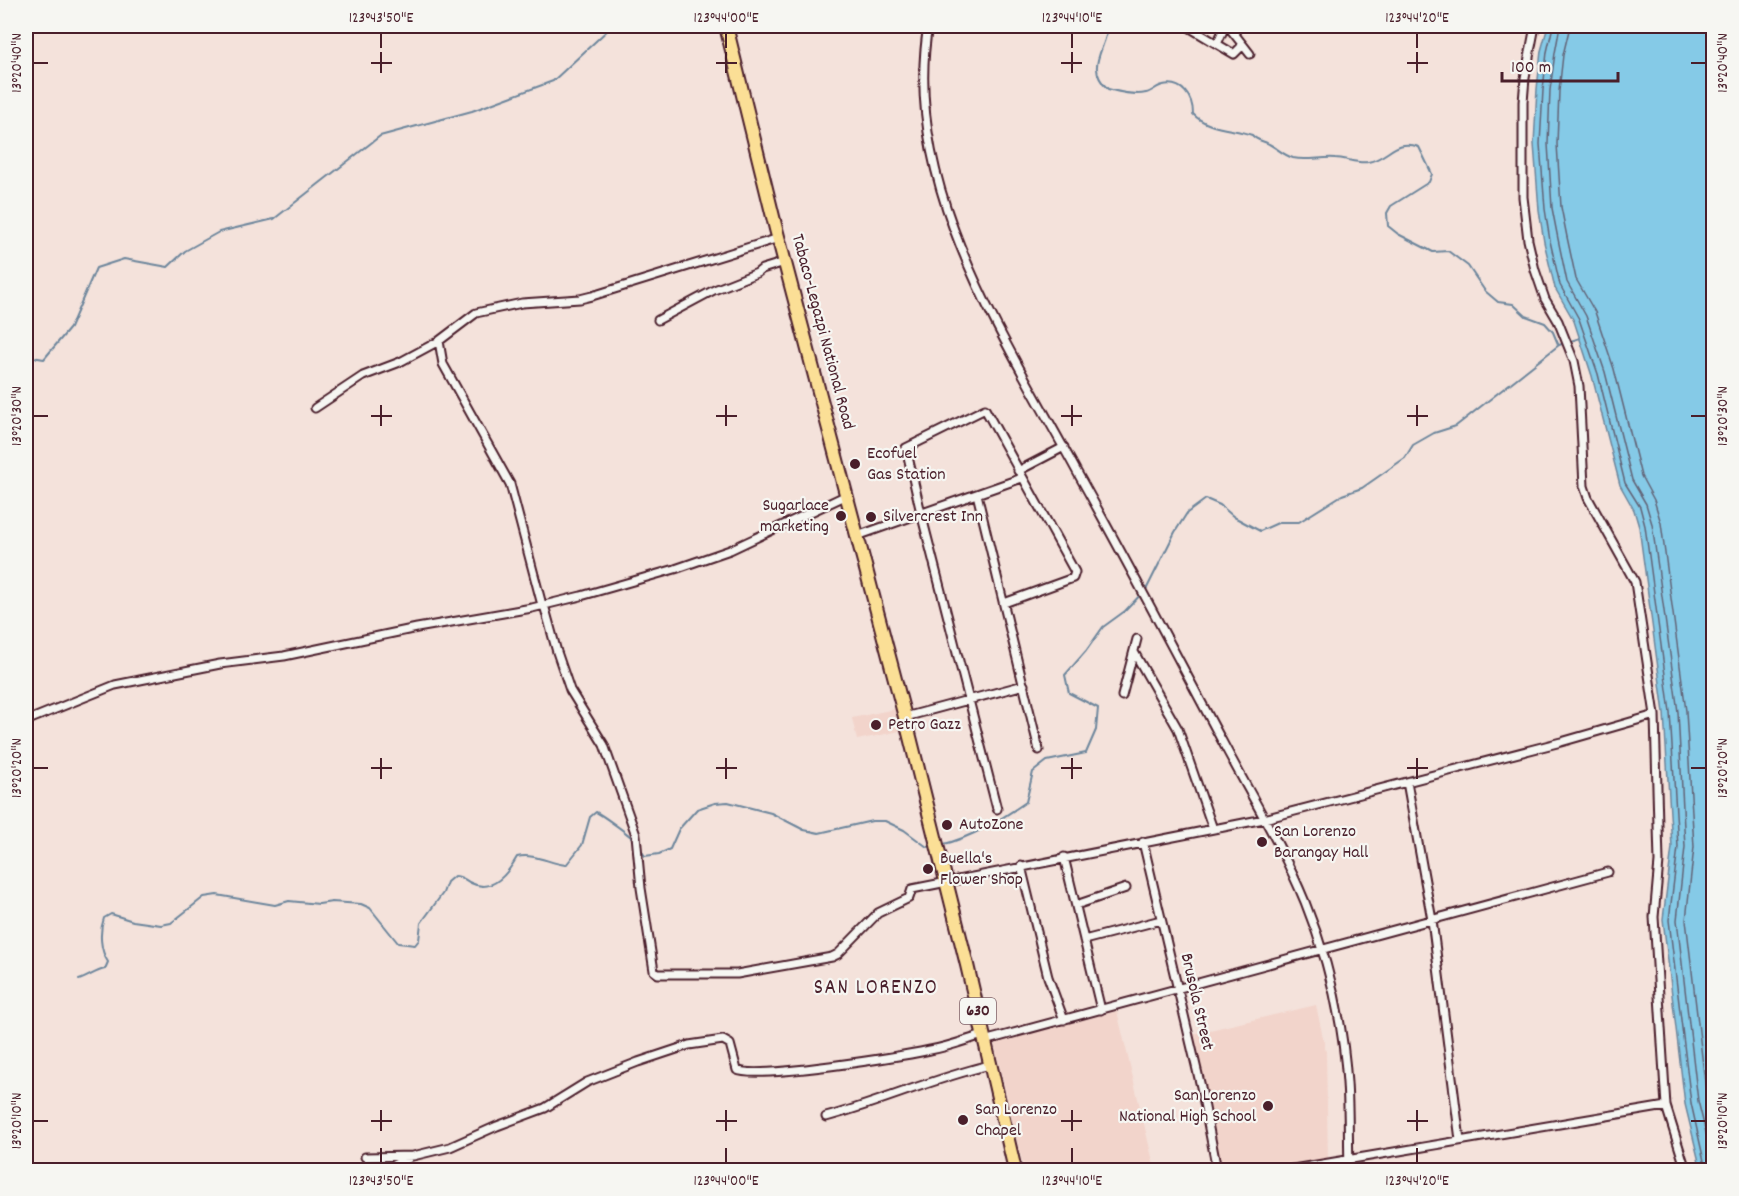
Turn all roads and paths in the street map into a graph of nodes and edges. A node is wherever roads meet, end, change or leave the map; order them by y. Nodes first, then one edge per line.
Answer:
1 (726, 26) edge
2 (928, 26) edge
3 (1187, 26) edge
4 (1226, 26) edge
5 (1535, 26) edge
6 (1217, 44) junction
7 (1243, 45) junction
8 (1234, 54) junction
9 (1250, 54) dead end
10 (1228, 63) dead end
11 (778, 238) junction
12 (785, 262) junction
13 (658, 320) dead end
14 (439, 341) junction
15 (315, 408) dead end
16 (1064, 447) junction
17 (1020, 474) junction
18 (977, 494) junction
19 (847, 495) junction
20 (921, 513) junction
21 (857, 536) junction
22 (1004, 603) junction
23 (543, 605) junction
24 (1137, 639) dead end
25 (1134, 652) junction
26 (1024, 685) junction
27 (1122, 696) dead end
28 (969, 700) junction
29 (1655, 715) junction
30 (905, 717) junction
31 (26, 721) edge
32 (1040, 750) dead end
33 (1407, 782) junction
34 (997, 809) dead end
35 (1264, 819) junction
36 (1213, 829) junction
37 (1143, 842) junction
38 (1064, 857) junction
39 (1021, 866) junction
40 (1608, 872) dead end
41 (946, 882) junction
42 (1126, 888) dead end
43 (1076, 905) junction
44 (1161, 920) junction
45 (1432, 920) junction
46 (1084, 940) junction
47 (1322, 950) junction
48 (1178, 989) junction
49 (1101, 1010) junction
50 (1064, 1020) junction
51 (984, 1038) junction
52 (990, 1065) junction
53 (1666, 1106) junction
54 (826, 1117) dead end
55 (1460, 1140) junction
56 (413, 1156) junction
57 (365, 1157) dead end
58 (1349, 1159) junction
59 (380, 1170) edge
60 (1016, 1170) edge
61 (1217, 1170) edge
62 (1287, 1170) edge
63 (1349, 1170) edge
64 (1686, 1170) edge

1 - 11 main road, Tabaco-Legazpi National Road / 630
2 - 16 street
3 - 6 street
4 - 6 street
4 - 7 street
5 - 29 street
6 - 8 street
7 - 8 street
7 - 9 street
8 - 10 street
11 - 12 main road, Tabaco-Legazpi National Road / 630
11 - 14 street
12 - 13 street
12 - 19 main road, Tabaco-Legazpi National Road / 630
14 - 15 street
14 - 23 street
16 - 17 street
16 - 35 street
17 - 18 street
17 - 20 street
17 - 22 street
18 - 20 street
18 - 22 street
19 - 21 main road, Tabaco-Legazpi National Road / 630
19 - 23 street
20 - 21 street
20 - 28 street
21 - 30 main road, Tabaco-Legazpi National Road / 630
22 - 26 street
23 - 31 street
23 - 41 street
24 - 25 street
25 - 27 street
25 - 36 street
26 - 28 street
26 - 32 street
28 - 30 street
28 - 34 street
29 - 33 street
29 - 53 street
30 - 41 main road, Tabaco-Legazpi National Road / 630
33 - 35 street
33 - 45 street
35 - 36 street
35 - 47 street
36 - 37 street
37 - 38 street
37 - 44 street, Brusola Street
38 - 39 street
38 - 43 street
39 - 41 street
39 - 50 street
40 - 45 street
41 - 51 main road, Tabaco-Legazpi National Road / 630
42 - 43 street
43 - 46 street
44 - 46 street
44 - 48 street, Brusola Street
45 - 47 street
45 - 55 street
46 - 49 street
47 - 48 street
47 - 58 street
48 - 49 street
48 - 61 street, Brusola Street
49 - 50 street
50 - 51 street
51 - 52 main road, Tabaco-Legazpi National Road / 630
51 - 56 street
52 - 54 street
52 - 60 main road, Tabaco-Legazpi National Road / 630
53 - 55 street
53 - 64 street
55 - 58 street
56 - 57 street
56 - 59 street
58 - 62 street
58 - 63 street

